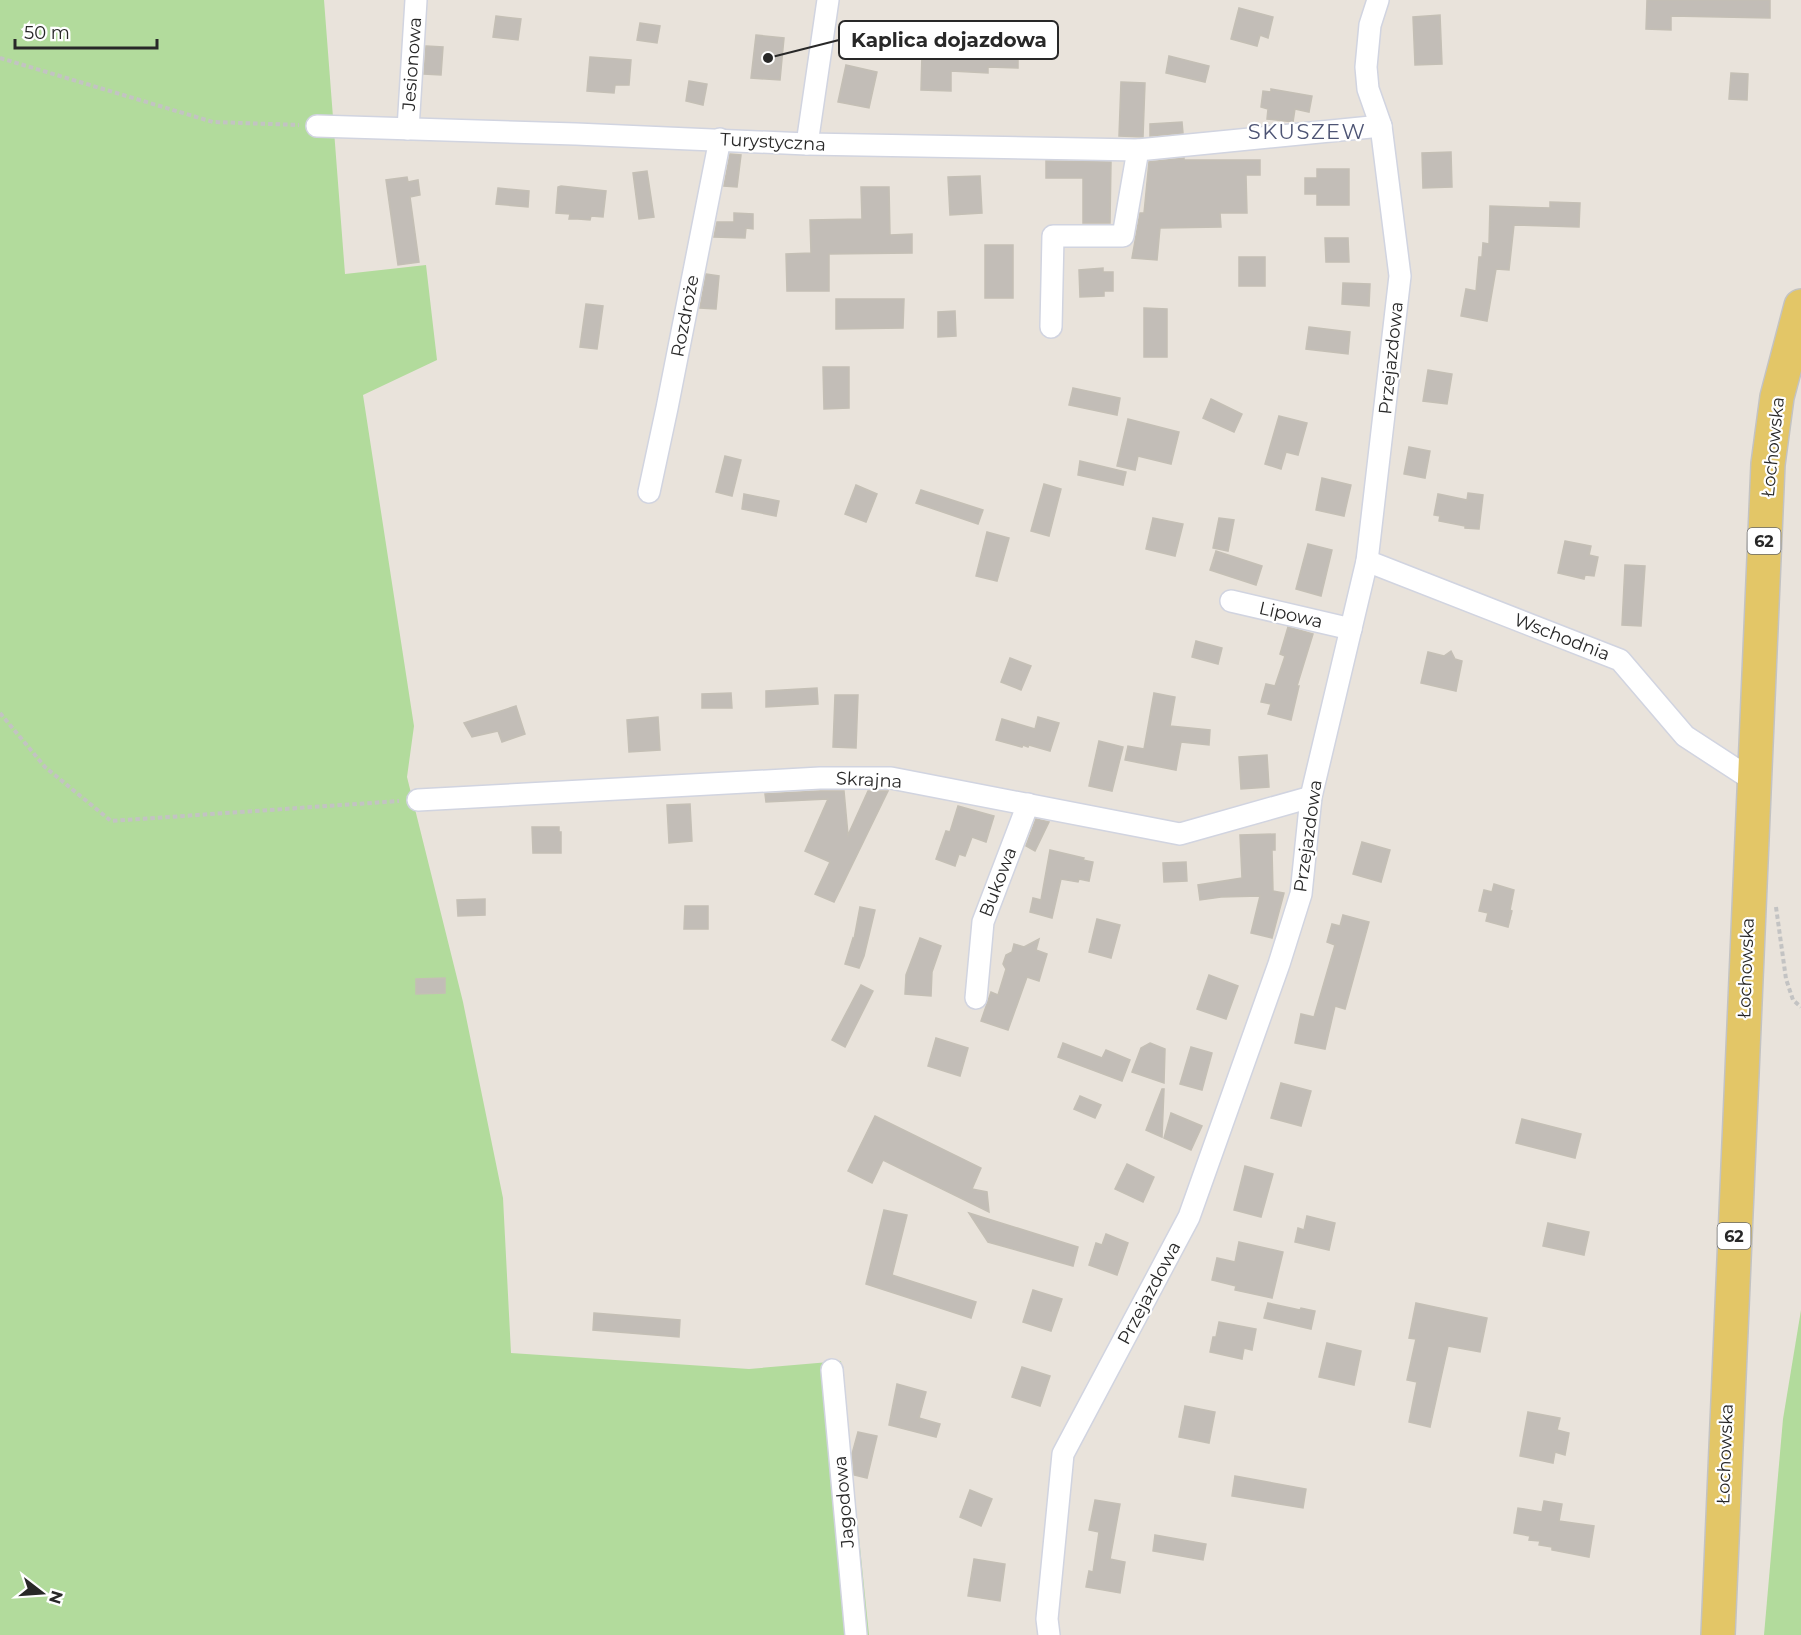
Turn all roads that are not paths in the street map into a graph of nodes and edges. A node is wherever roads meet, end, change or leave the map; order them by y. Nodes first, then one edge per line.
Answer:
1 (416, 0) edge
2 (828, 0) edge
3 (1378, 0) edge
4 (317, 126) road end
5 (1381, 126) junction
6 (408, 129) junction
7 (720, 139) junction
8 (807, 144) junction
9 (1138, 150) junction
10 (1801, 306) edge
11 (1051, 327) dead end
12 (649, 492) dead end
13 (1367, 561) junction
14 (1231, 601) dead end
15 (1351, 629) junction
16 (1754, 781) junction
17 (1311, 797) junction
18 (418, 800) road end
19 (1028, 804) junction
20 (976, 998) dead end
21 (832, 1370) dead end
22 (856, 1635) edge
23 (1049, 1635) edge
24 (1718, 1635) edge

1 - 6 street, Jesionowa
2 - 8 street
3 - 5 street, Przejazdowa
4 - 6 street, Turystyczna
5 - 9 street, Turystyczna
5 - 13 street, Przejazdowa
6 - 7 street, Turystyczna
7 - 8 street, Turystyczna
7 - 12 street, Rozdroże
8 - 9 street, Turystyczna
9 - 11 street
10 - 16 main road, Łochowska / 62
13 - 15 street, Przejazdowa
13 - 16 street, Wschodnia
14 - 15 street, Lipowa
15 - 17 street, Przejazdowa
16 - 24 main road, Łochowska / 62
17 - 19 street, Skrajna
17 - 23 street, Przejazdowa
18 - 19 street, Skrajna
19 - 20 street, Bukowa
21 - 22 street, Jagodowa

